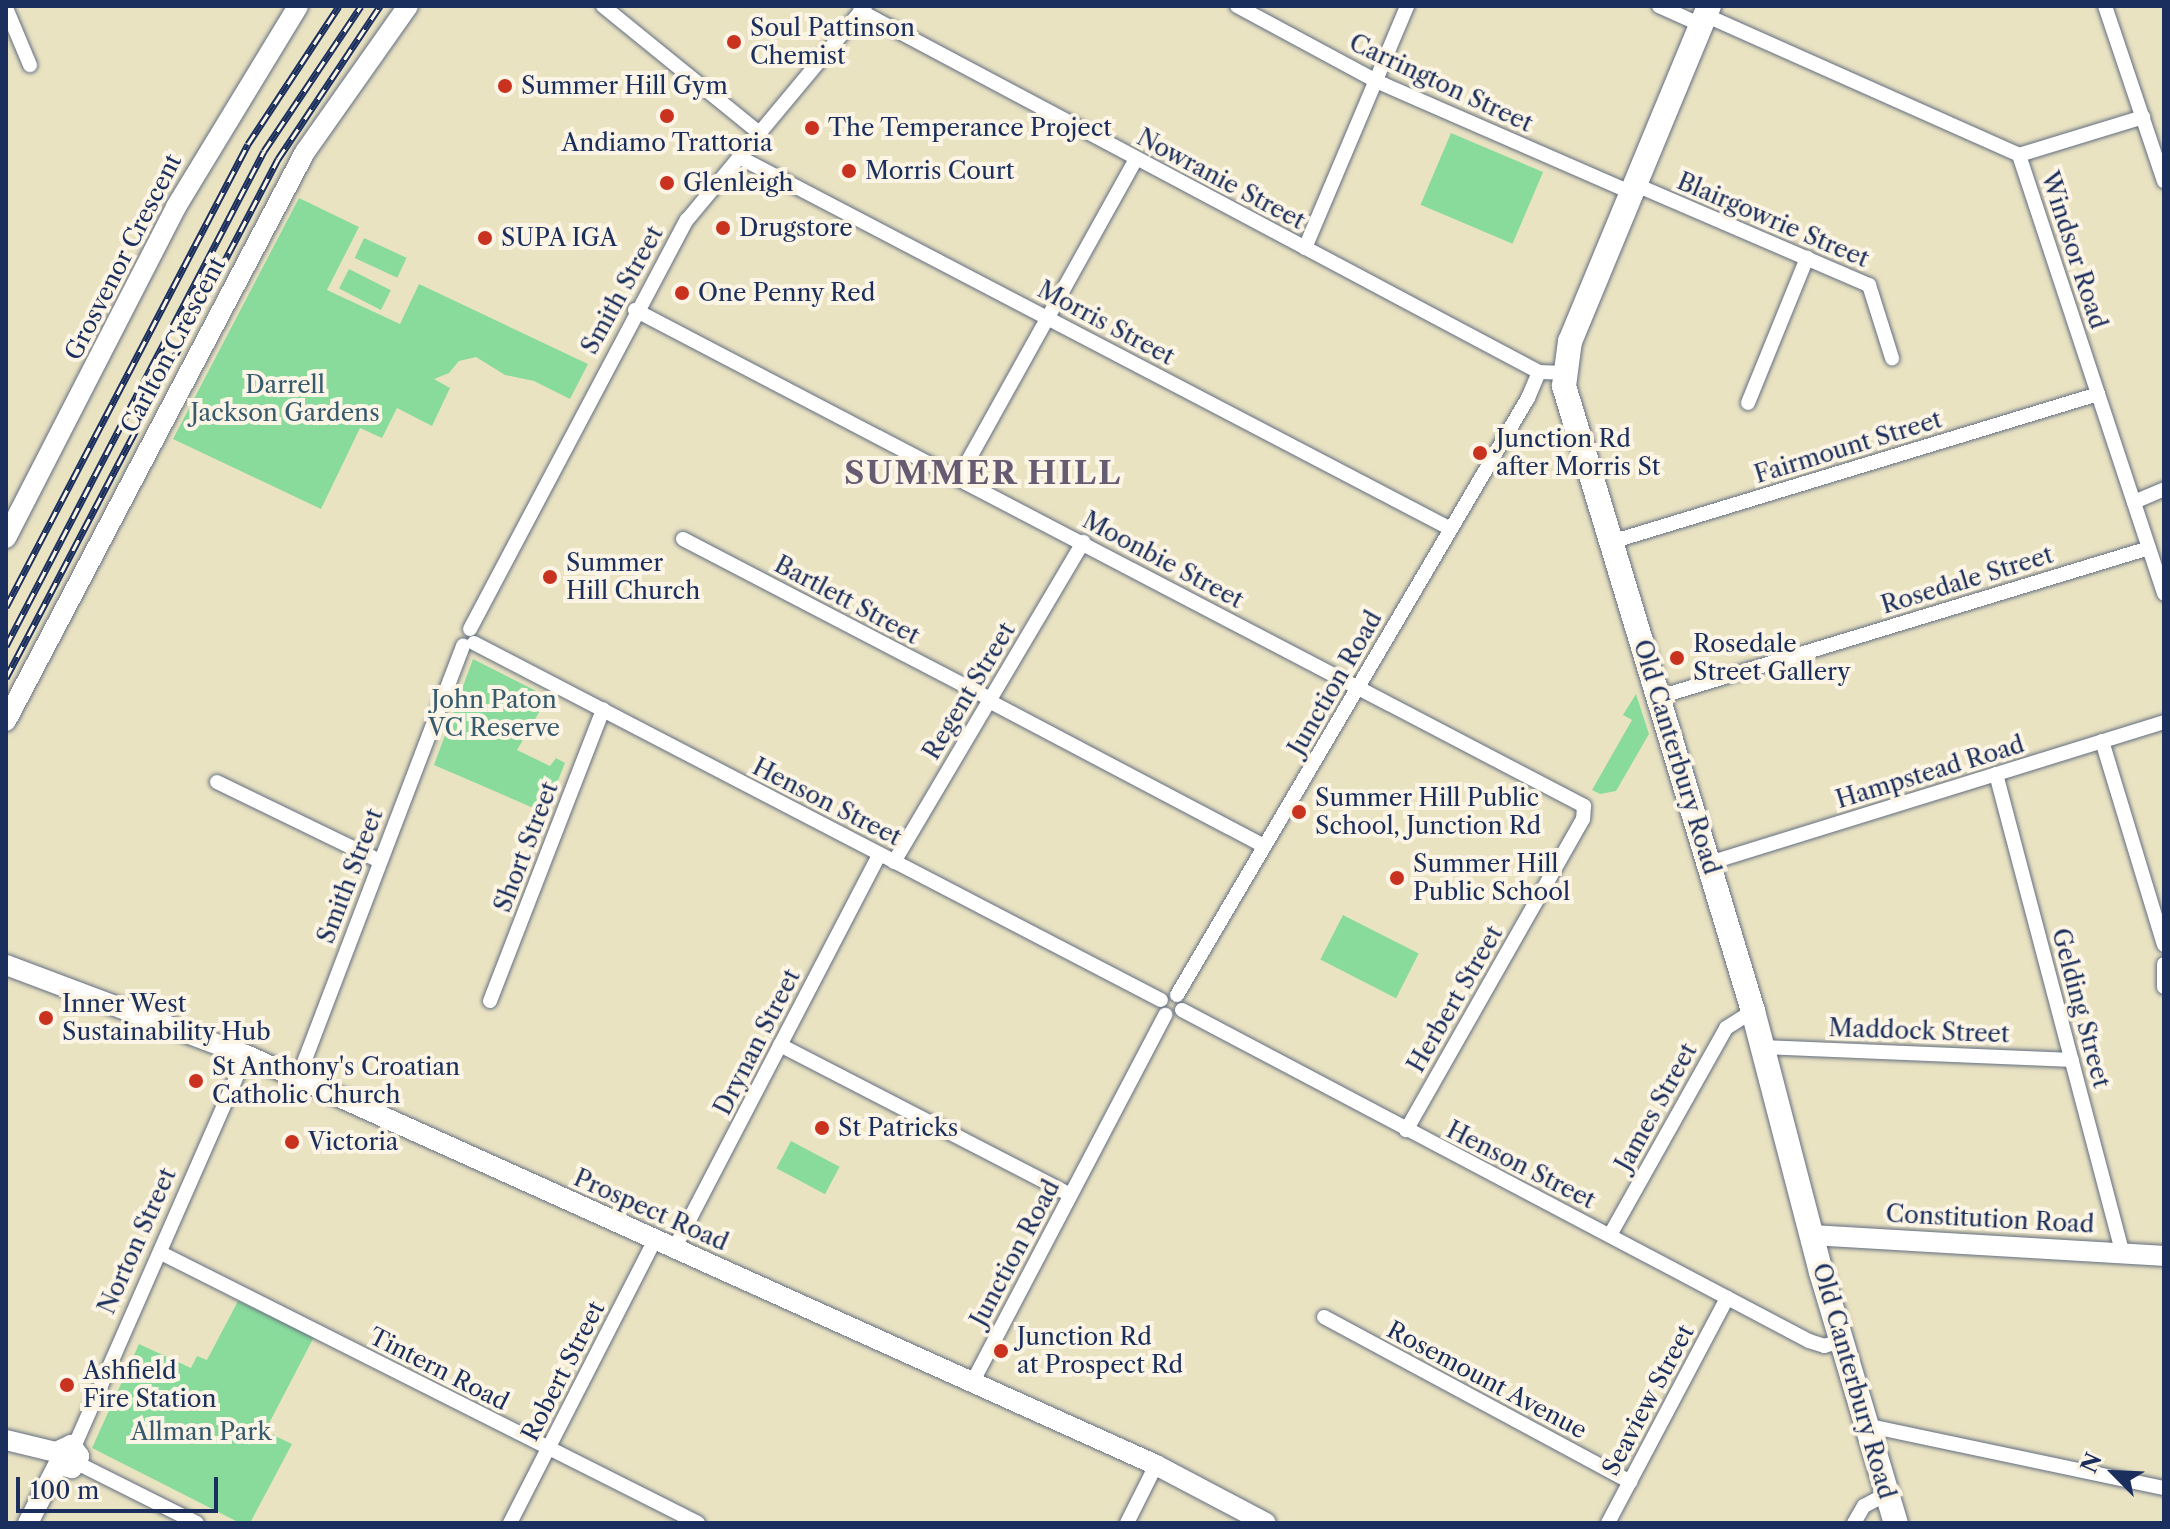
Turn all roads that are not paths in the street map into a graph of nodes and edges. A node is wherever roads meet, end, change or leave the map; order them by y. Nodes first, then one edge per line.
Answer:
1 (298, 6) edge
2 (408, 6) edge
3 (603, 6) edge
4 (1237, 6) edge
5 (1407, 6) edge
6 (1659, 6) edge
7 (2105, 6) edge
8 (6, 8) edge
9 (863, 9) edge
10 (1705, 15) edge
11 (30, 65) dead end
12 (1376, 81) junction
13 (2143, 117) junction
14 (759, 133) junction
15 (2019, 155) junction
16 (739, 157) junction
17 (1136, 159) junction
18 (2164, 181) edge
19 (1632, 188) junction
20 (1305, 248) junction
21 (1807, 258) junction
22 (635, 310) junction
23 (1047, 317) junction
24 (1892, 358) dead end
25 (1539, 372) junction
26 (1564, 373) junction
27 (1531, 394) junction
28 (2098, 394) junction
29 (1748, 403) dead end
30 (959, 477) junction
31 (2164, 489) edge
32 (2134, 502) junction
33 (1451, 529) junction
34 (6, 538) edge
35 (683, 539) dead end
36 (1083, 542) junction
37 (1611, 542) junction
38 (2149, 548) junction
39 (2159, 565) edge
40 (2164, 594) edge
41 (469, 639) junction
42 (1357, 688) junction
43 (1659, 697) junction
44 (989, 700) junction
45 (603, 709) junction
46 (6, 721) edge
47 (2164, 722) edge
48 (2102, 741) junction
49 (1996, 774) junction
50 (217, 782) dead end
51 (1584, 806) joint
52 (1264, 846) junction
53 (879, 855) junction
54 (380, 861) junction
55 (894, 862) junction
56 (1709, 863) junction
57 (2164, 945) edge
58 (2164, 964) edge
59 (6, 965) edge
60 (2164, 987) edge
61 (1177, 995) junction
62 (490, 1001) dead end
63 (1163, 1008) junction
64 (1182, 1010) junction
65 (1753, 1011) junction
66 (780, 1045) junction
67 (1763, 1047) junction
68 (246, 1055) junction
69 (2072, 1060) junction
70 (298, 1078) junction
71 (1406, 1130) junction
72 (1070, 1195) junction
73 (1610, 1235) junction
74 (1813, 1235) junction
75 (665, 1244) junction
76 (161, 1253) junction
77 (2123, 1254) junction
78 (2164, 1256) edge
79 (1727, 1298) junction
80 (1324, 1317) dead end
81 (1842, 1341) junction
82 (972, 1383) junction
83 (1865, 1425) junction
84 (6, 1440) edge
85 (548, 1448) junction
86 (66, 1457) junction
87 (1156, 1465) junction
88 (1630, 1482) junction
89 (2164, 1488) edge
90 (1885, 1495) junction
91 (28, 1523) edge
92 (197, 1523) edge
93 (510, 1523) edge
94 (698, 1523) edge
95 (1127, 1523) edge
96 (1266, 1523) edge
97 (1608, 1523) edge
98 (1854, 1523) edge
99 (1896, 1523) edge

1 - 34 street, Grosvenor Crescent
2 - 46 street, Carlton Crescent
3 - 14 street
4 - 12 street, Carrington Street
5 - 12 street
6 - 10 street, Windsor Road
7 - 13 street
8 - 11 street
9 - 14 street, Smith Street
9 - 17 street, Nowranie Street
10 - 15 street, Windsor Road
10 - 19 main road, Old Canterbury Road
12 - 19 street, Carrington Street
12 - 20 street
13 - 15 street
13 - 18 street
14 - 16 street, Smith Street
15 - 28 street, Windsor Road
16 - 22 street, Smith Street
16 - 23 street, Morris Street
17 - 20 street, Nowranie Street
17 - 23 street
19 - 21 street, Blairgowrie Street
19 - 26 main road, Old Canterbury Road
20 - 25 street, Nowranie Street
21 - 24 street, Blairgowrie Street
21 - 29 street
22 - 30 street, Moonbie Street
22 - 41 street, Smith Street
23 - 30 street
23 - 33 street, Morris Street
25 - 26 street, Nowranie Street
25 - 27 street, Junction Road
26 - 27 street, Junction Road
26 - 37 main road, Old Canterbury Road
27 - 33 street, Junction Road
28 - 32 street, Windsor Road
28 - 37 street, Fairmount Street
30 - 36 street, Moonbie Street
31 - 32 street
32 - 38 street, Windsor Road
33 - 42 street, Junction Road
35 - 44 street, Bartlett Street
36 - 42 street, Moonbie Street
36 - 44 street, Regent Street
37 - 43 main road, Old Canterbury Road
38 - 39 street, Windsor Road
38 - 43 street, Rosedale Street
39 - 40 street, Windsor Road
41 - 45 street, Henson Street
41 - 54 street, Smith Street
42 - 51 street, Moonbie Street
42 - 52 street, Junction Road
43 - 56 main road, Old Canterbury Road
44 - 52 street, Bartlett Street
44 - 55 street, Regent Street
45 - 53 street, Henson Street
45 - 62 street, Short Street
47 - 48 street, Hampstead Road
48 - 49 street, Hampstead Road
48 - 57 street
49 - 56 street, Hampstead Road
49 - 69 street, Gelding Street
50 - 54 street
51 - 71 street, Herbert Street
52 - 61 street, Junction Road
53 - 55 street, Henson Street
53 - 66 street, Drynan Street
54 - 70 street, Smith Street
55 - 63 street, Henson Street
56 - 65 main road, Old Canterbury Road
58 - 60 street
59 - 68 street, Prospect Road
61 - 63 street
61 - 64 street
63 - 64 street
63 - 72 street, Junction Road
64 - 71 street, Henson Street
65 - 67 main road, Old Canterbury Road
65 - 73 street, James Street
66 - 72 street
66 - 75 street, Drynan Street
67 - 69 street, Maddock Street
67 - 74 main road, Old Canterbury Road
68 - 70 street, Prospect Road
68 - 76 street, Norton Street
69 - 77 street, Gelding Street
70 - 75 street, Prospect Road
71 - 73 street, Henson Street
72 - 82 street, Junction Road
73 - 79 street, Henson Street
74 - 77 street, Constitution Road
74 - 81 main road, Old Canterbury Road
75 - 82 street, Prospect Road
75 - 85 street, Robert Street
76 - 85 street, Tintern Road
76 - 86 street, Norton Street
77 - 78 street, Constitution Road
79 - 81 street, Henson Street
79 - 88 street, Seaview Street
80 - 88 street, Rosemount Avenue
81 - 83 main road, Old Canterbury Road
82 - 87 street, Prospect Road
83 - 89 street
83 - 90 main road, Old Canterbury Road
84 - 86 street
85 - 93 street, Robert Street
85 - 94 street, Tintern Road
86 - 91 street, Norton Street
86 - 92 street
87 - 95 street
87 - 96 street, Prospect Road
88 - 97 street, Seaview Street
90 - 98 street
90 - 99 main road, Old Canterbury Road

